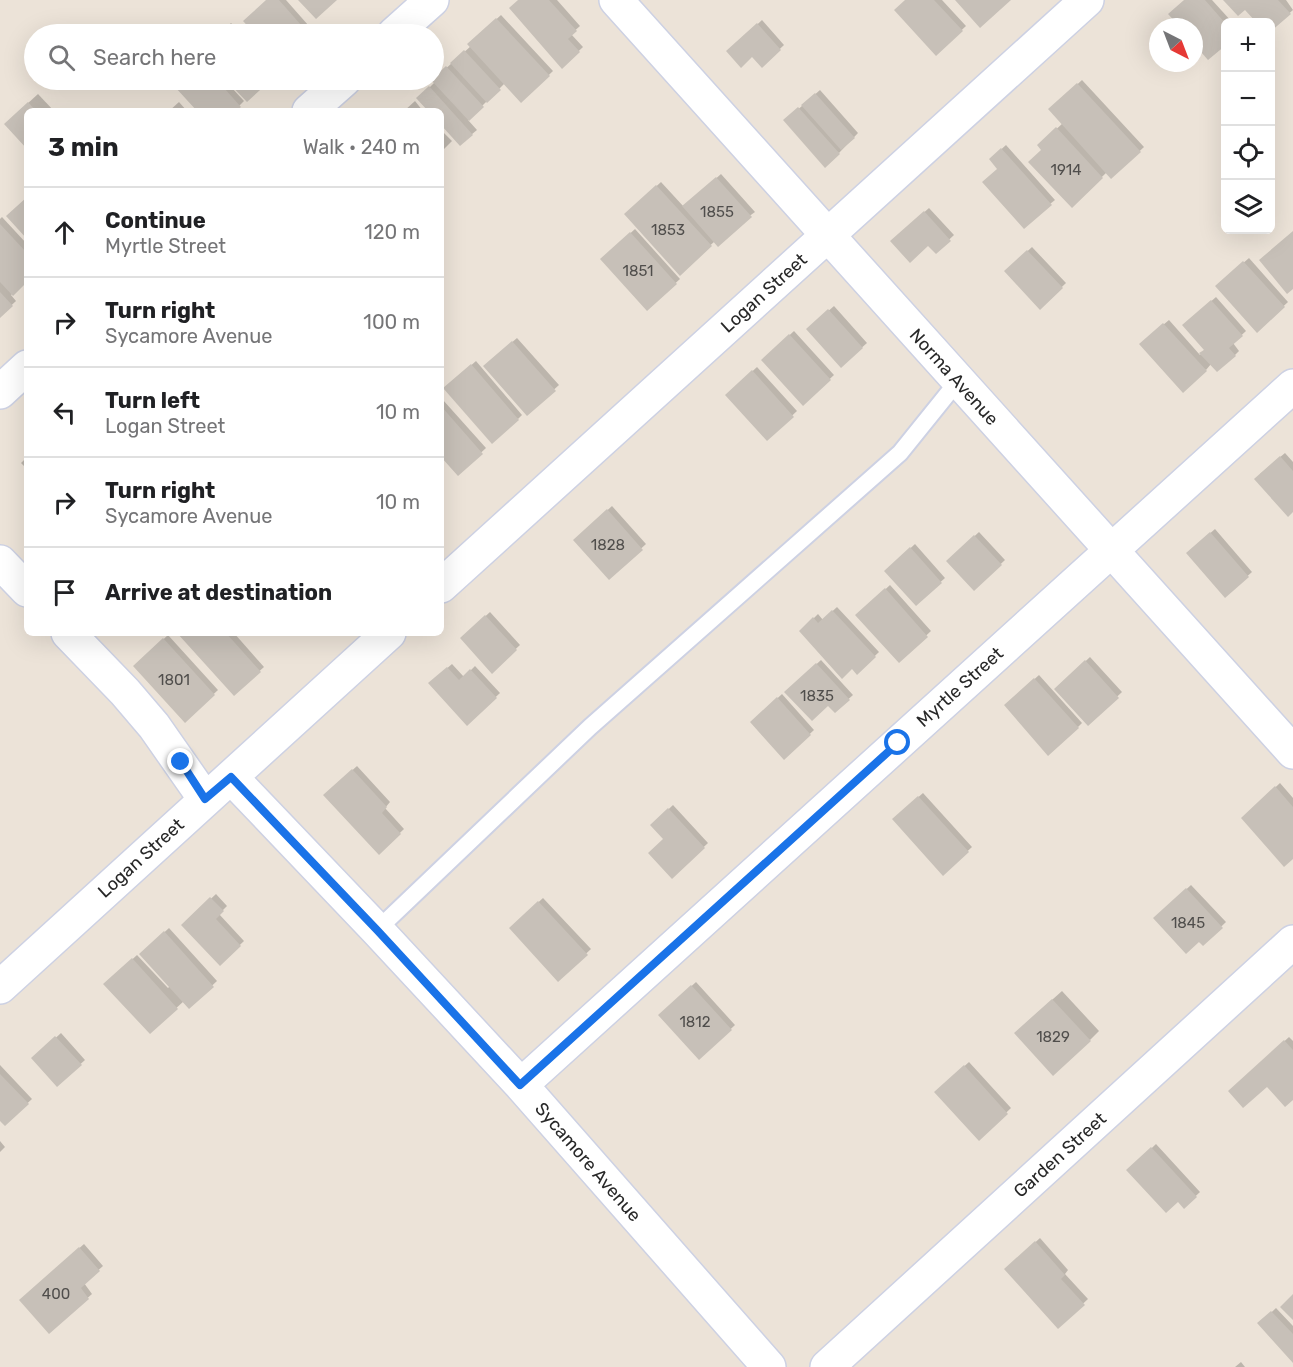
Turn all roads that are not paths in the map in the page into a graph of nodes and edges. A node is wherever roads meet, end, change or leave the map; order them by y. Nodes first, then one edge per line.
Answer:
1 (432, 0) edge
2 (616, 0) edge
3 (1087, 0) edge
4 (405, 24) edge
5 (333, 90) edge
6 (312, 108) edge
7 (828, 236) junction
8 (24, 370) edge
9 (958, 381) junction
10 (1293, 386) edge
11 (0, 392) edge
12 (1111, 552) junction
13 (0, 562) edge
14 (444, 583) edge
15 (24, 587) edge
16 (71, 636) edge
17 (386, 636) edge
18 (1293, 752) edge
19 (231, 777) junction
20 (205, 799) junction
21 (377, 930) junction
22 (1293, 942) edge
23 (0, 987) edge
24 (520, 1085) junction
25 (769, 1367) edge
26 (827, 1367) edge

1 - 4 street
2 - 7 street, Norma Avenue
3 - 7 street, Logan Street
5 - 6 street
7 - 9 street, Norma Avenue
7 - 14 street, Logan Street
8 - 11 street
9 - 12 street, Norma Avenue
9 - 21 lane
10 - 12 street, Myrtle Street
12 - 18 street, Norma Avenue
12 - 24 street, Myrtle Street
13 - 15 street
16 - 20 street
17 - 19 street, Logan Street
19 - 20 street, Logan Street
19 - 21 street, Sycamore Avenue
20 - 23 street, Logan Street
21 - 24 street, Sycamore Avenue
22 - 26 street, Garden Street
24 - 25 street, Sycamore Avenue

